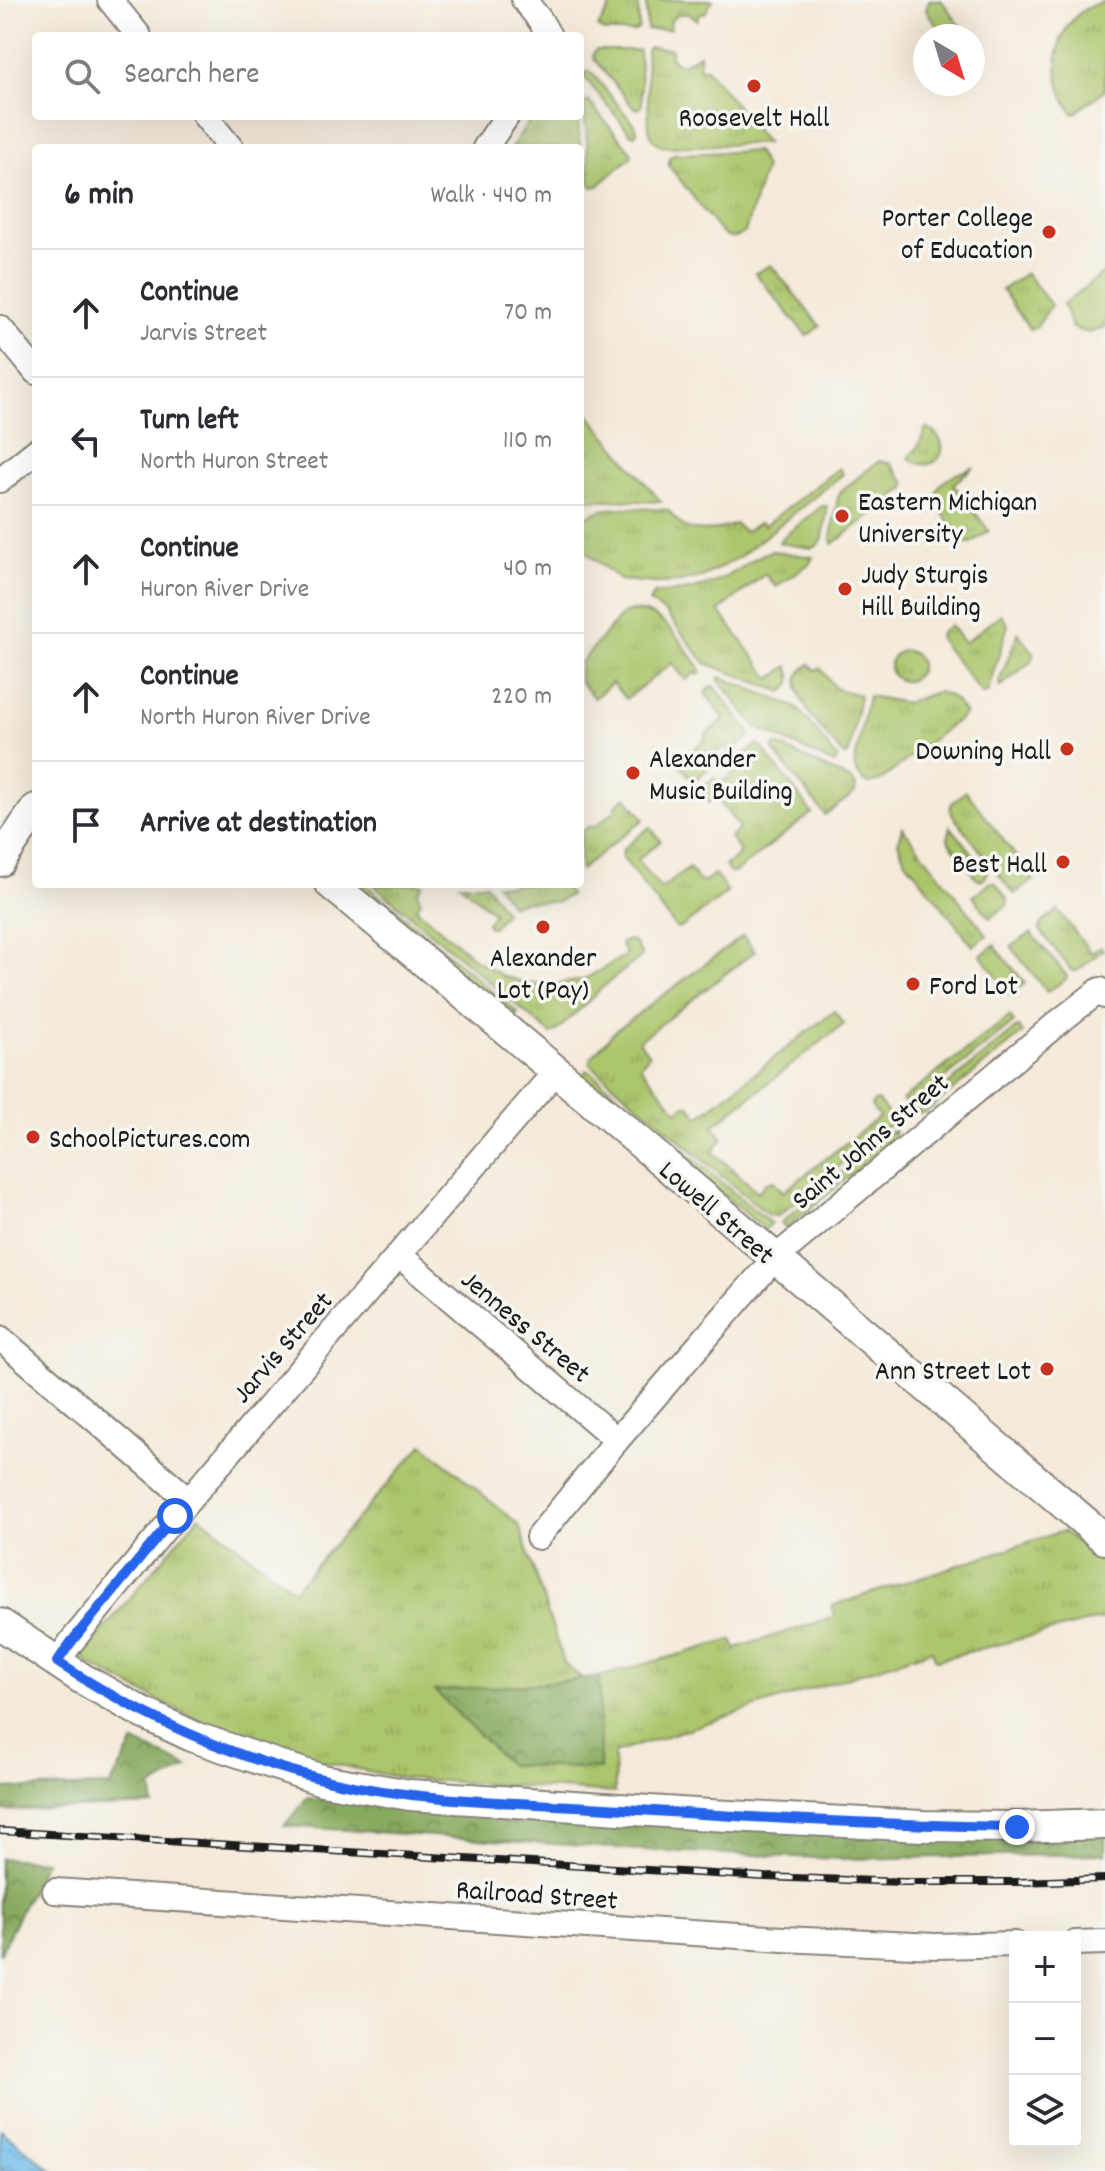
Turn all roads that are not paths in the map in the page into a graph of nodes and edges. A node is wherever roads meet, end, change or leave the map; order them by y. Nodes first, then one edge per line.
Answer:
1 (110, 0) edge
2 (524, 0) edge
3 (136, 32) edge
4 (547, 32) edge
5 (208, 120) edge
6 (504, 120) edge
7 (228, 144) edge
8 (488, 144) edge
9 (0, 328) edge
10 (32, 367) edge
11 (32, 454) edge
12 (0, 480) edge
13 (32, 815) edge
14 (0, 861) edge
15 (336, 888) edge
16 (1102, 993) edge
17 (556, 1071) junction
18 (399, 1255) junction
19 (774, 1259) junction
20 (0, 1338) edge
21 (617, 1440) junction
22 (189, 1500) junction
23 (538, 1537) dead end
24 (1105, 1539) edge
25 (0, 1624) edge
26 (57, 1662) junction
27 (1105, 1824) edge
28 (55, 1891) dead end
29 (1105, 1942) edge
30 (1081, 1943) edge
31 (1009, 1944) edge

1 - 3 street
2 - 4 street
5 - 7 street
6 - 8 street
9 - 10 street
11 - 12 street
13 - 14 main road
15 - 17 main road, Lowell Street
16 - 19 street, Saint Johns Street
17 - 18 street, Jarvis Street
17 - 19 main road, Lowell Street
18 - 21 street, Jenness Street
18 - 22 street, Jarvis Street
19 - 21 street, Saint Johns Street
19 - 24 main road, Lowell Street
20 - 22 street
21 - 23 street, Saint Johns Street
22 - 26 street, Jarvis Street
25 - 26 main road
26 - 27 main road
28 - 31 street, Railroad Street
29 - 30 street

